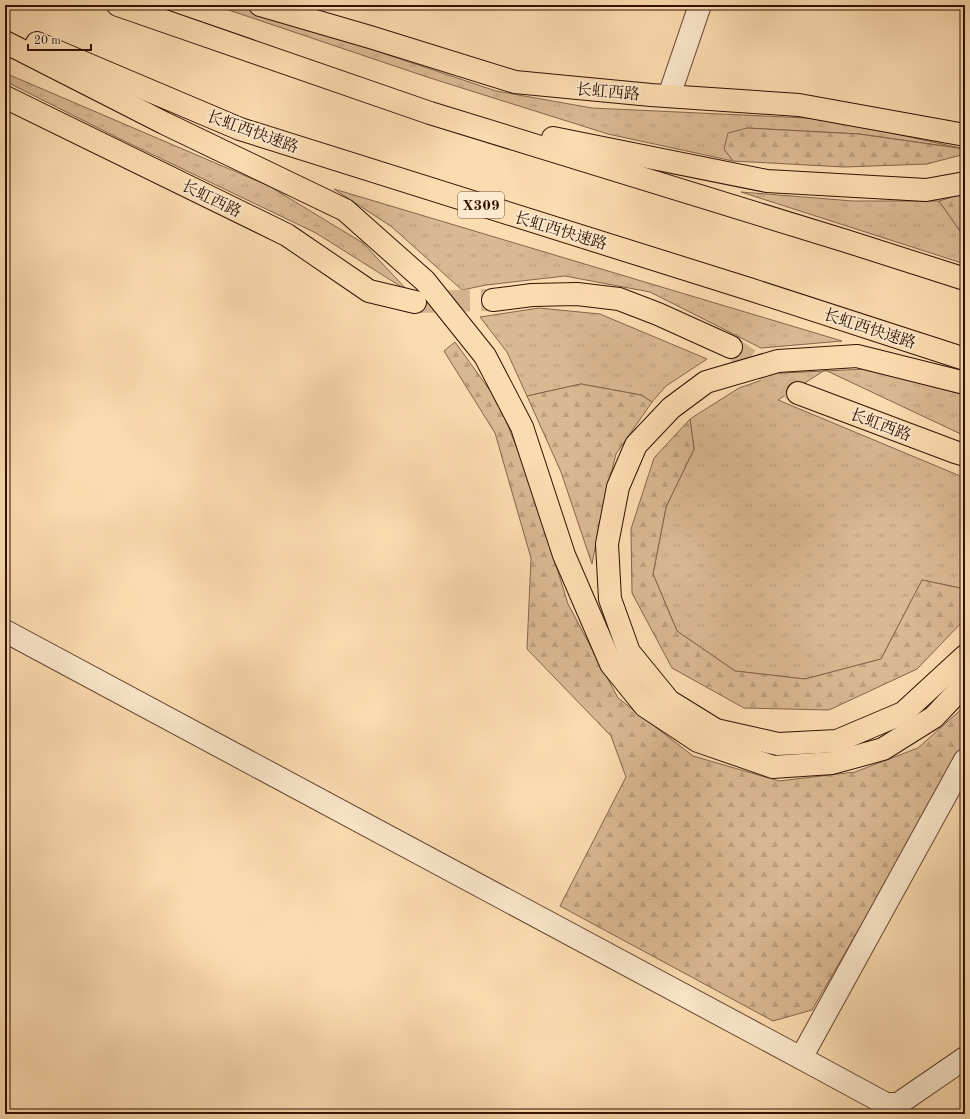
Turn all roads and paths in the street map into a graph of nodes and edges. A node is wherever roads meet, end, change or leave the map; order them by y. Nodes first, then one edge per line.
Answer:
1 (118, 5) edge
2 (163, 5) edge
3 (260, 5) edge
4 (700, 5) edge
5 (184, 28) junction
6 (5, 30) edge
7 (5, 42) edge
8 (669, 96) junction
9 (5, 97) edge
10 (430, 113) junction
11 (965, 135) edge
12 (965, 183) edge
13 (965, 279) edge
14 (493, 300) tunnel mouth
15 (415, 302) tunnel mouth
16 (731, 347) tunnel mouth
17 (965, 359) edge
18 (965, 384) edge
19 (798, 393) tunnel mouth
20 (965, 455) edge
21 (5, 631) edge
22 (964, 657) edge
23 (965, 684) edge
24 (965, 760) edge
25 (801, 1058) junction
26 (965, 1058) edge

1 - 5 main road
2 - 5 main road
3 - 8 main road, 长虹西路
4 - 8 street
5 - 10 main road
6 - 17 main road, 长虹西快速路 / X309
7 - 23 main road
8 - 11 main road, 长虹西路
9 - 15 main road, 长虹西路
10 - 12 main road
10 - 13 main road
14 - 16 main road
18 - 22 main road
19 - 20 main road, 长虹西路
21 - 25 street
24 - 25 street
25 - 26 street

